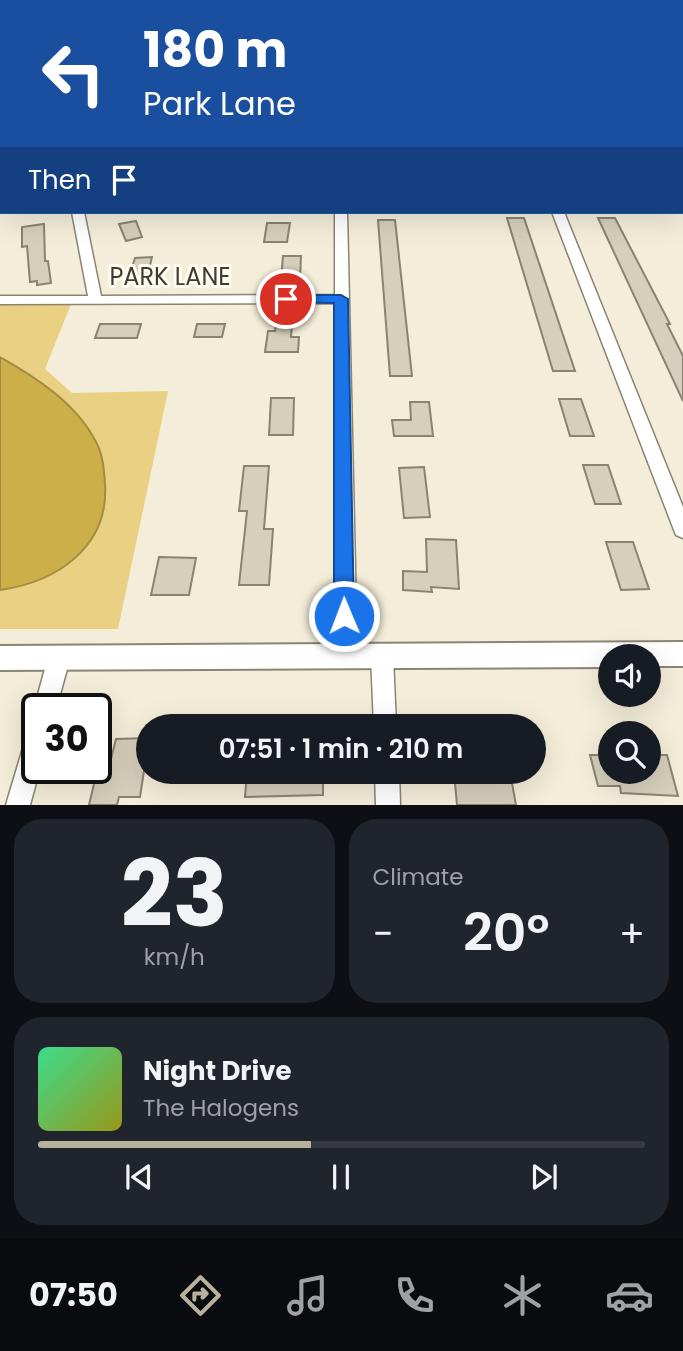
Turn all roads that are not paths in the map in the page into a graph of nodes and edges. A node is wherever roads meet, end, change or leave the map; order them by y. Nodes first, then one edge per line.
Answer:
1 (78, 214) edge
2 (341, 214) edge
3 (559, 214) edge
4 (95, 299) junction
5 (341, 299) junction
6 (0, 300) edge
7 (683, 530) edge
8 (683, 654) edge
9 (346, 656) junction
10 (382, 656) junction
11 (0, 657) edge
12 (59, 658) junction
13 (49, 693) edge
14 (384, 714) edge
15 (24, 784) edge
16 (387, 784) edge
17 (18, 805) edge
18 (388, 805) edge

1 - 4 street
2 - 5 street
3 - 7 street
4 - 5 street, PARK LANE
4 - 6 street, PARK LANE
5 - 9 street
8 - 10 main road
9 - 10 main road
9 - 12 main road
10 - 14 street
11 - 12 main road
12 - 13 street
15 - 17 street
16 - 18 street

